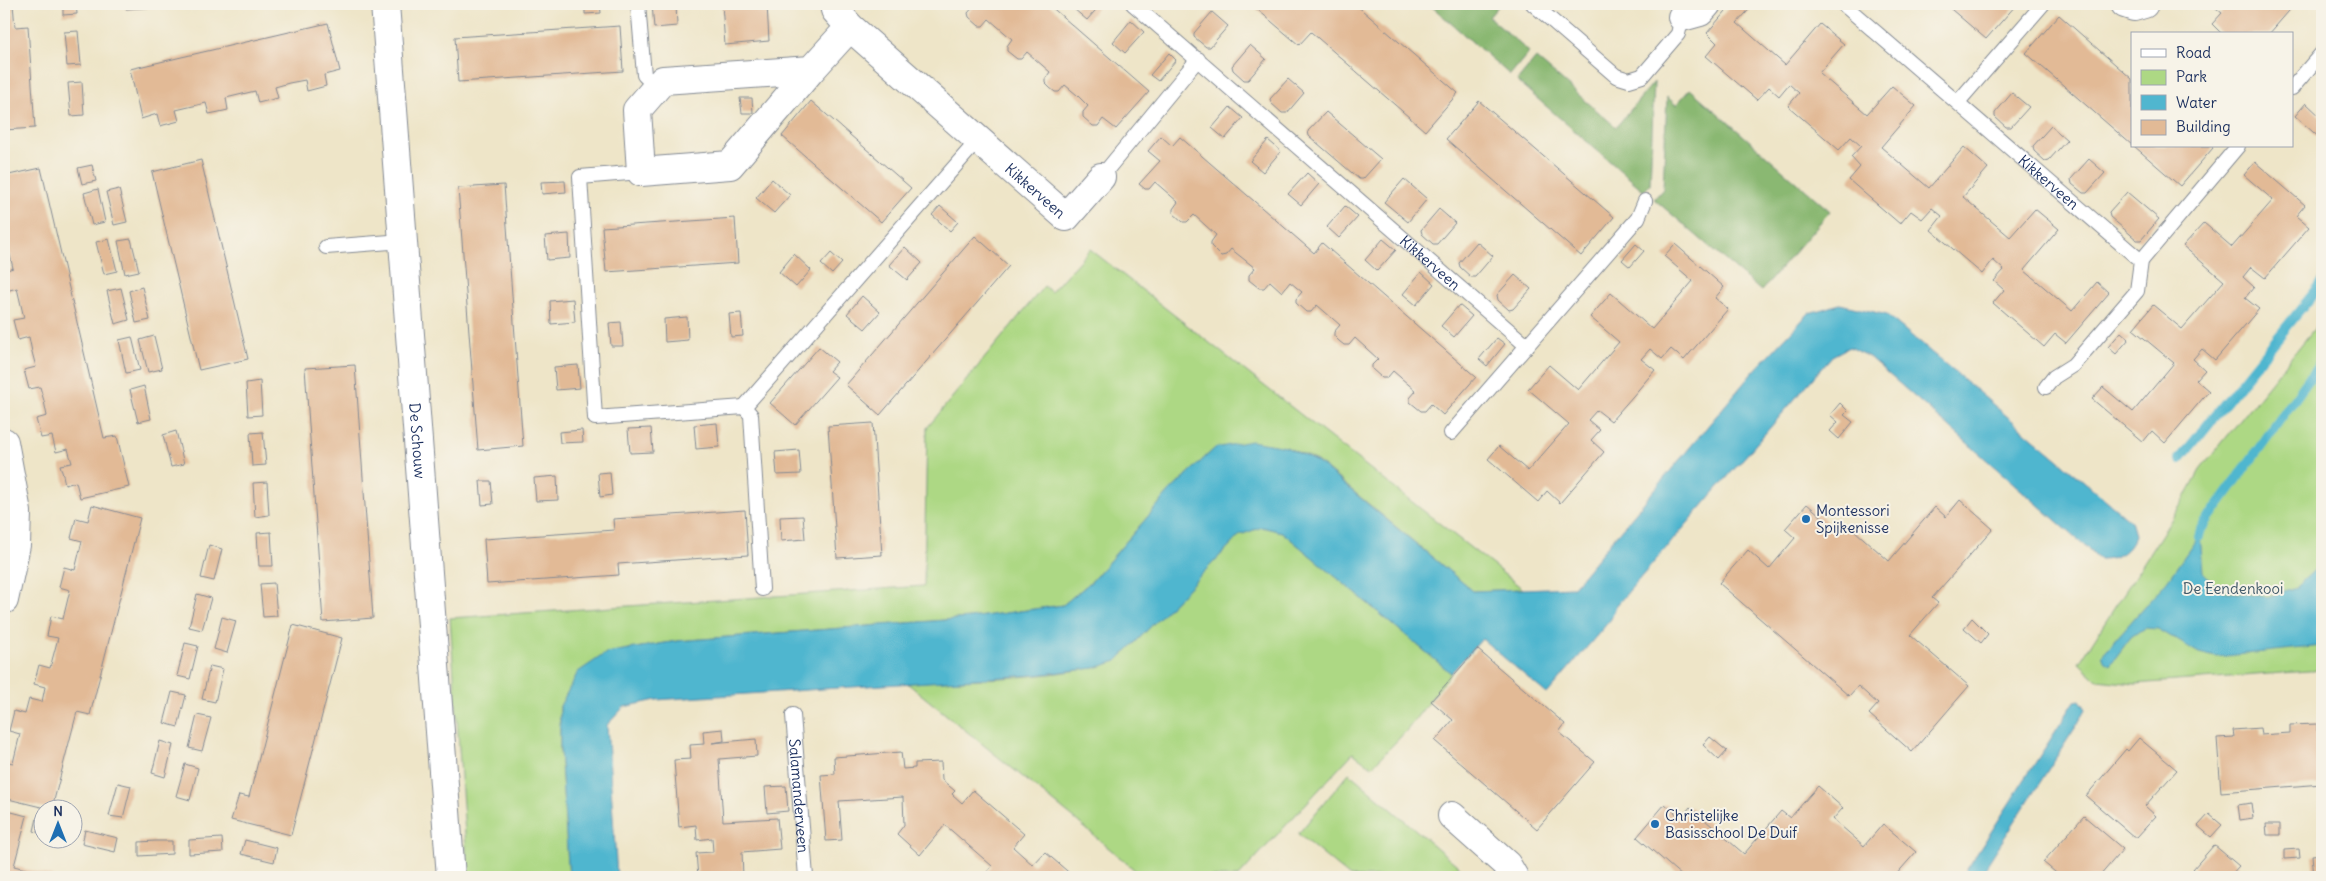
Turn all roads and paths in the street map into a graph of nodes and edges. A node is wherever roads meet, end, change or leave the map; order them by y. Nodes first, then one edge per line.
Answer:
1 (385, 4) edge
2 (638, 4) edge
3 (834, 4) edge
4 (1134, 4) edge
5 (1533, 4) edge
6 (1707, 4) edge
7 (1843, 4) edge
8 (2043, 4) edge
9 (2124, 4) edge
10 (2144, 4) edge
11 (1679, 11) edge
12 (850, 27) junction
13 (2322, 53) edge
14 (1198, 60) junction
15 (811, 70) junction
16 (2294, 86) edge
17 (656, 87) junction
18 (1958, 102) junction
19 (978, 140) junction
20 (2236, 148) edge
21 (642, 172) junction
22 (1101, 177) joint
23 (1645, 201) dead end
24 (403, 241) junction
25 (326, 247) dead end
26 (2141, 261) junction
27 (1527, 346) junction
28 (2046, 387) dead end
29 (744, 407) junction
30 (1451, 433) dead end
31 (4, 442) edge
32 (762, 589) dead end
33 (4, 600) edge
34 (793, 715) dead end
35 (1452, 816) dead end
36 (451, 877) edge
37 (806, 877) edge
38 (1514, 877) edge

1 - 24 street, De Schouw
2 - 17 lane
3 - 12 street, Kikkerveen
4 - 14 lane, Kikkerveen
5 - 11 lane
6 - 11 street
7 - 18 lane, Kikkerveen
8 - 18 lane
9 - 10 street
12 - 15 street
12 - 19 street, Kikkerveen
13 - 16 lane
14 - 22 lane, Kikkerveen
14 - 27 lane, Kikkerveen
15 - 17 street
15 - 21 street
17 - 21 street
18 - 26 lane, Kikkerveen
19 - 22 street, Kikkerveen
19 - 29 lane
20 - 26 lane
21 - 29 lane
23 - 27 lane
24 - 25 lane
24 - 36 street, De Schouw
26 - 28 lane
27 - 30 lane
29 - 32 lane
31 - 33 street
34 - 37 lane, Salamanderveen
35 - 38 street

